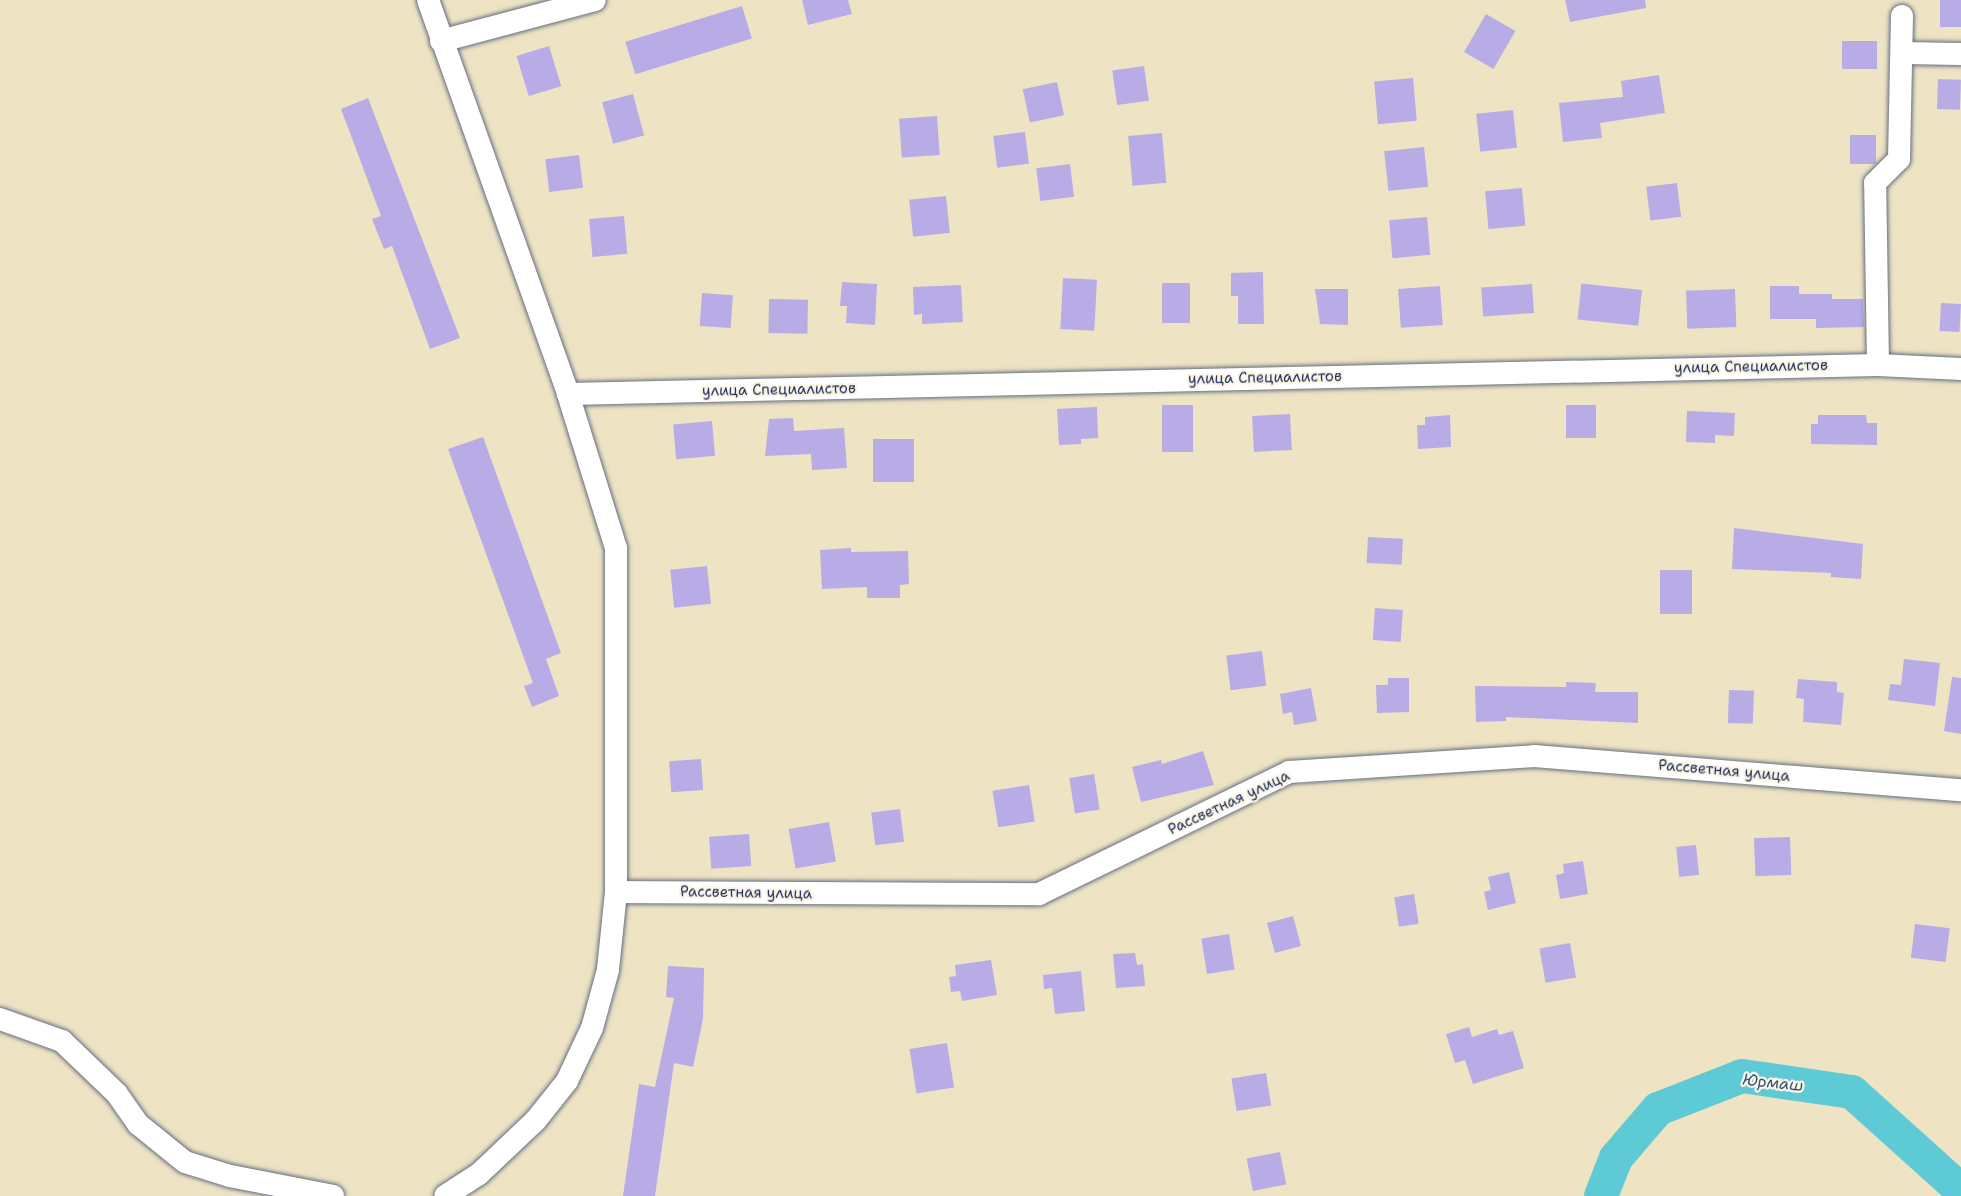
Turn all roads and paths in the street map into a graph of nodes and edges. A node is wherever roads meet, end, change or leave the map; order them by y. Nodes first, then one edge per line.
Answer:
1 (428, 0) edge
2 (595, 0) edge
3 (1902, 16) dead end
4 (441, 41) junction
5 (1902, 53) junction
6 (1961, 54) edge
7 (1878, 364) junction
8 (1961, 369) edge
9 (568, 394) junction
10 (1961, 790) edge
11 (616, 892) junction
12 (1, 1019) edge
13 (333, 1196) edge
14 (445, 1196) edge

1 - 4 street
2 - 4 street
3 - 5 street
4 - 9 street
5 - 6 street
5 - 7 street
7 - 8 street, улица Специалистов
7 - 9 street, улица Специалистов
9 - 11 street
10 - 11 street, Рассветная улица
11 - 14 street
12 - 13 street

